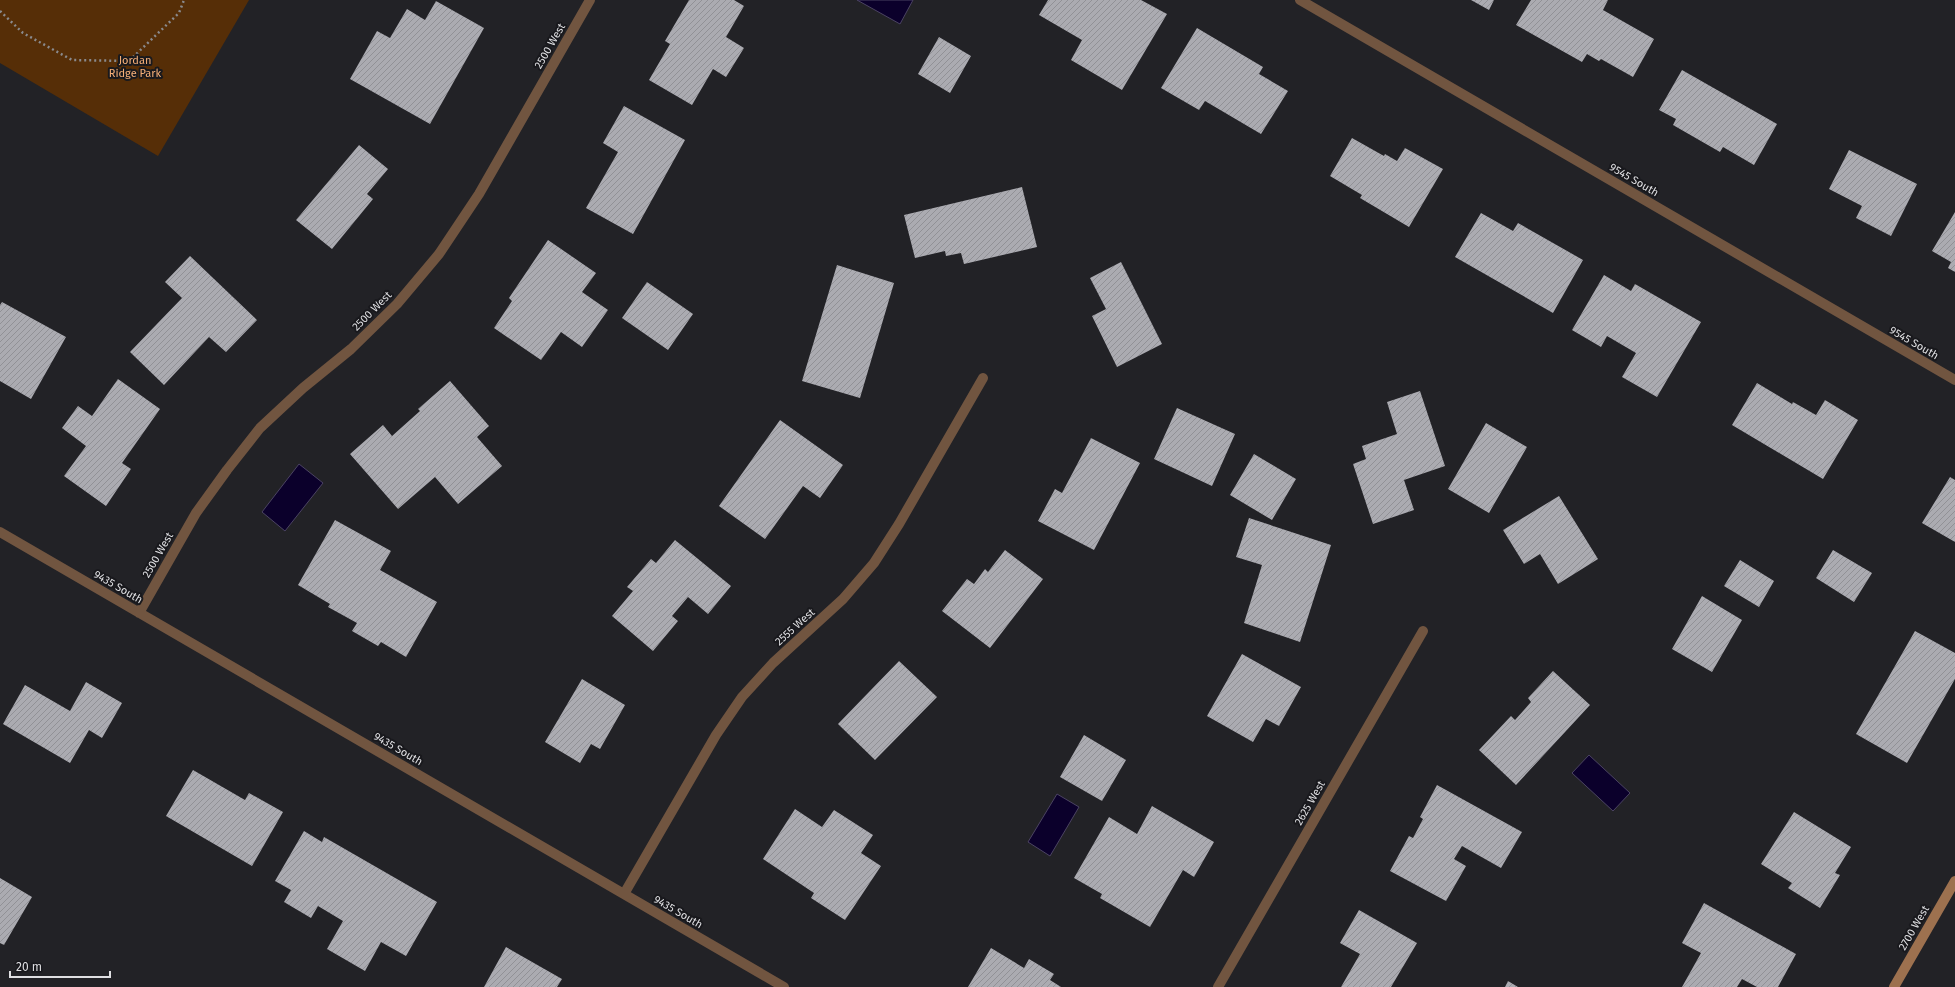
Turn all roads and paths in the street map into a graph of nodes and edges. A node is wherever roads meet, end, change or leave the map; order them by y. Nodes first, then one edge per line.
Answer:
1 (184, 0) edge
2 (590, 0) edge
3 (1300, 0) edge
4 (0, 11) edge
5 (983, 378) dead end
6 (1955, 380) edge
7 (0, 532) edge
8 (139, 613) junction
9 (1423, 631) dead end
10 (1955, 881) edge
11 (624, 894) junction
12 (784, 987) edge
13 (1218, 987) edge
14 (1894, 987) edge

1 - 4 path
2 - 8 street, 2500 West
3 - 6 street, 9545 South
5 - 11 street, 2555 West
7 - 8 street, 9435 South
8 - 11 street, 9435 South
9 - 13 street, 2625 West
10 - 14 main road, 2700 West
11 - 12 street, 9435 South

